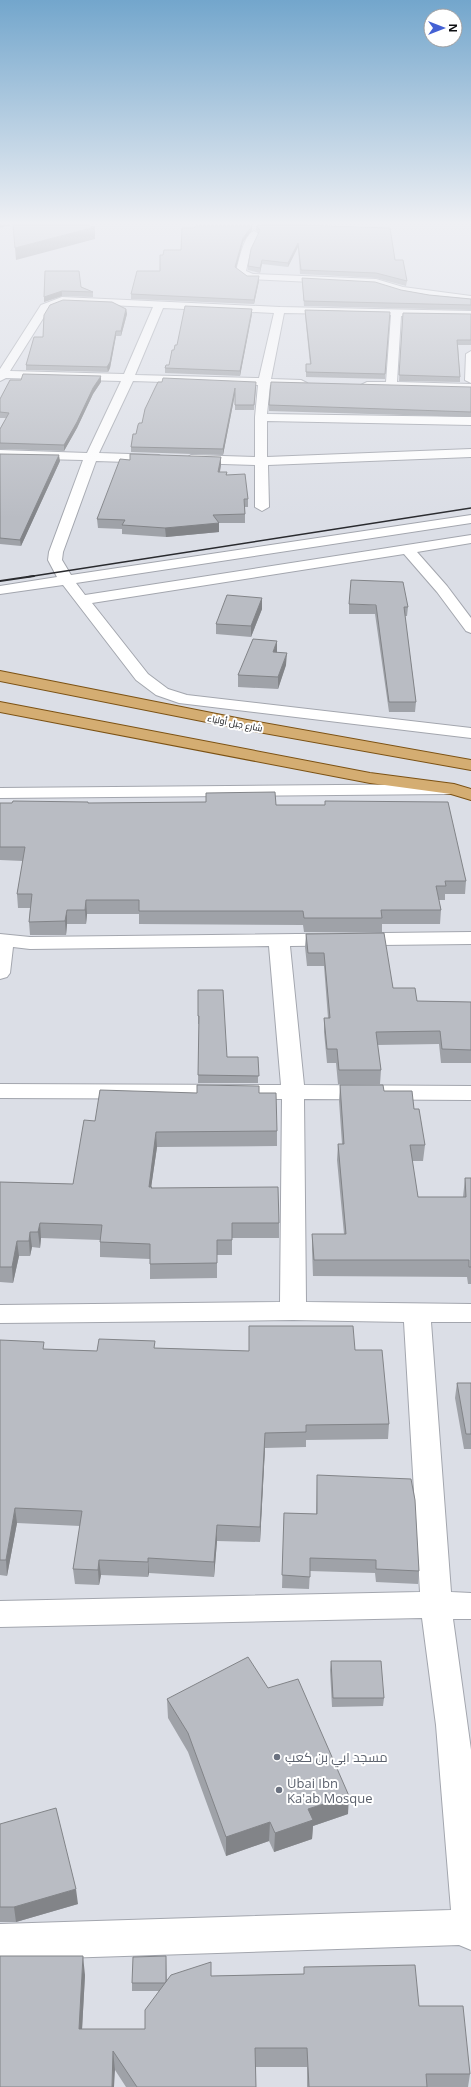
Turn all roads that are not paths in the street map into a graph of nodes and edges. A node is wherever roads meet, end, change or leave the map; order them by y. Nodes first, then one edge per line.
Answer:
1 (35, 322) edge
2 (152, 322) edge
3 (277, 322) edge
4 (395, 322) edge
5 (471, 354) edge
6 (1, 375) edge
7 (128, 378) junction
8 (471, 380) edge
9 (264, 382) junction
10 (312, 384) edge
11 (352, 384) edge
12 (391, 385) junction
13 (471, 387) edge
14 (261, 417) junction
15 (471, 421) edge
16 (471, 453) edge
17 (0, 454) edge
18 (91, 457) junction
19 (260, 461) junction
20 (262, 507) dead end
21 (471, 519) edge
22 (471, 539) edge
23 (407, 549) junction
24 (62, 582) junction
25 (0, 590) edge
26 (0, 596) edge
27 (80, 600) junction
28 (471, 628) edge
29 (0, 676) edge
30 (0, 707) edge
31 (471, 732) edge
32 (471, 765) edge
33 (454, 789) junction
34 (0, 794) edge
35 (471, 794) edge
36 (471, 938) edge
37 (279, 939) junction
38 (2, 941) edge
39 (0, 973) edge
40 (0, 1091) edge
41 (293, 1092) junction
42 (471, 1093) edge
43 (293, 1311) junction
44 (417, 1312) junction
45 (471, 1312) edge
46 (0, 1314) edge
47 (436, 1605) junction
48 (471, 1606) edge
49 (0, 1614) edge
50 (471, 1930) edge
51 (0, 1942) edge

1 - 6 street
2 - 7 street
3 - 9 street
4 - 12 street
5 - 8 street
6 - 7 street
7 - 9 street
7 - 18 street
9 - 10 street
9 - 14 street
11 - 12 street
12 - 13 street
14 - 15 street
14 - 19 street
16 - 19 street
17 - 18 street
18 - 19 street
18 - 24 street
19 - 20 street
21 - 24 street
22 - 23 street
23 - 27 street
23 - 28 street
24 - 25 street
24 - 26 street
24 - 27 street
27 - 31 street
29 - 32 main road, شارع جبل أولياء
30 - 33 main road
33 - 34 street
33 - 35 main road
36 - 37 street
37 - 38 street
37 - 41 street
38 - 39 street
40 - 41 street
41 - 42 street
41 - 43 street
43 - 44 street
43 - 46 street
44 - 45 street
44 - 47 street
47 - 48 street
47 - 49 street
47 - 50 street
50 - 51 street

